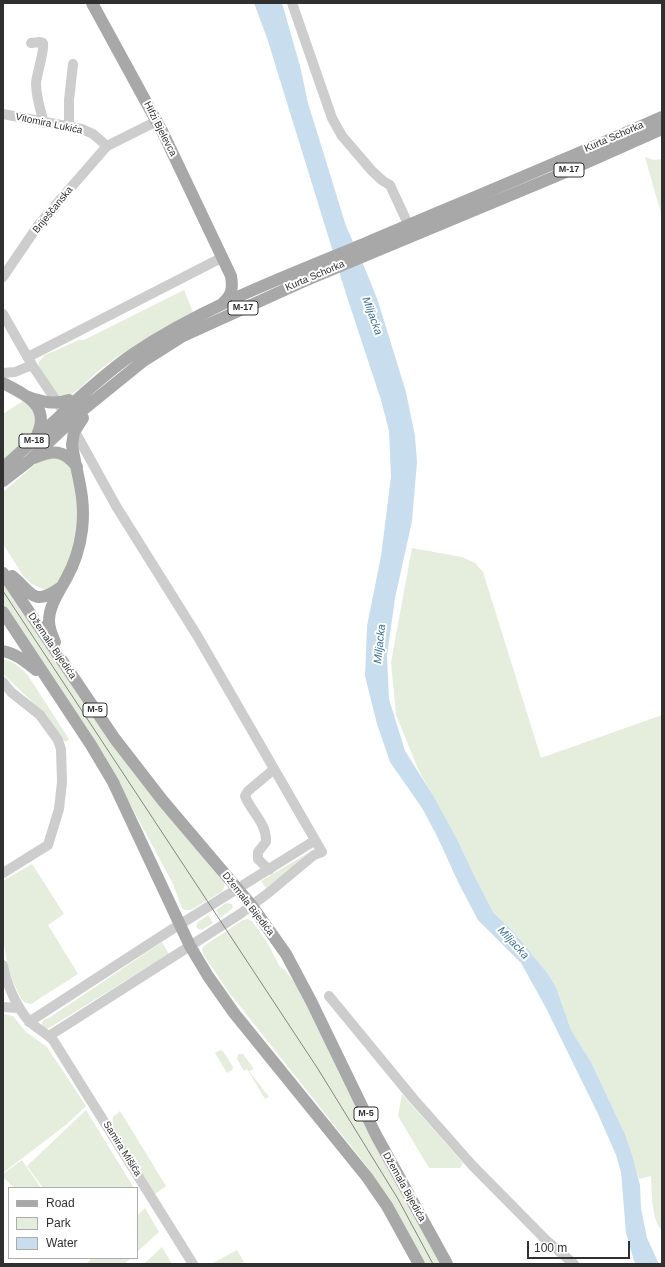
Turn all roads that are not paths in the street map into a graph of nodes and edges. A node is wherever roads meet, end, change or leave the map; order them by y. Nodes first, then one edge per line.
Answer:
1 (92, 3) edge
2 (292, 3) edge
3 (31, 43) dead end
4 (73, 64) dead end
5 (3, 114) edge
6 (662, 117) edge
7 (157, 121) junction
8 (44, 122) junction
9 (69, 126) junction
10 (662, 129) edge
11 (107, 146) junction
12 (408, 224) junction
13 (370, 247) junction
14 (223, 257) junction
15 (333, 263) junction
16 (231, 276) junction
17 (3, 277) edge
18 (263, 286) junction
19 (221, 305) junction
20 (3, 314) edge
21 (30, 361) junction
22 (3, 373) edge
23 (3, 383) edge
24 (84, 394) joint
25 (32, 402) junction
26 (78, 409) junction
27 (62, 421) junction
28 (34, 441) junction
29 (29, 460) junction
30 (8, 468) edge
31 (77, 468) junction
32 (3, 481) edge
33 (3, 573) edge
34 (60, 588) junction
35 (3, 612) edge
36 (3, 651) edge
37 (60, 658) junction
38 (45, 676) junction
39 (3, 682) edge
40 (7, 691) edge
41 (273, 770) junction
42 (314, 841) junction
43 (269, 870) junction
44 (3, 872) edge
45 (238, 889) junction
46 (252, 906) junction
47 (180, 925) junction
48 (190, 946) junction
49 (3, 965) edge
50 (328, 996) dead end
51 (3, 1007) edge
52 (19, 1008) junction
53 (30, 1022) junction
54 (49, 1036) junction
55 (193, 1264) edge
56 (419, 1264) edge
57 (447, 1264) edge
58 (574, 1264) edge

1 - 7 main road, Hifzi Bjelevca
2 - 12 street
3 - 8 street
4 - 9 street
5 - 8 street, Vitomira Lukića
6 - 12 main road, Kurta Schorka / M-17
7 - 11 street
7 - 14 main road, Hifzi Bjelevca
8 - 9 street, Vitomira Lukića
9 - 11 street, Vitomira Lukića
10 - 13 main road, Kurta Schorka / M-17
11 - 17 street, Briješčanska
12 - 13 main road, Kurta Schorka / M-17
13 - 15 main road, Kurta Schorka / M-17
14 - 16 main road, Hifzi Bjelevca
14 - 21 street
15 - 18 main road, Kurta Schorka / M-17
15 - 26 main road, Kurta Schorka / M-17
16 - 18 main road
16 - 19 main road
18 - 19 main road, Kurta Schorka / M-17
19 - 24 main road, Kurta Schorka / M-17
20 - 21 street
21 - 22 street
21 - 41 street
23 - 25 main road
24 - 26 main road, Kurta Schorka / M-18
25 - 26 main road, bridge
25 - 28 main road
26 - 27 main road, Kurta Schorka / M-18, bridge
26 - 31 main road, bridge
27 - 28 main road, Kurta Schorka / M-18
27 - 29 main road, Kurta Schorka
28 - 30 main road, Kurta Schorka / M-18
29 - 30 main road, Kurta Schorka
29 - 31 main road
30 - 32 main road, Kurta Schorka
31 - 34 main road
33 - 34 main road
33 - 37 main road, Džemala Bijedića / M-5
34 - 37 main road
35 - 38 main road, M-5
36 - 38 main road
37 - 45 main road, Džemala Bijedića / M-5
38 - 47 main road, M-5
39 - 40 street
40 - 44 street
41 - 42 street
41 - 43 street
42 - 43 street
42 - 46 street
43 - 45 street
45 - 46 main road, Džemala Bijedića / M-5
45 - 47 street
46 - 48 street
46 - 57 main road, Džemala Bijedića / M-5
47 - 48 main road, M-5
47 - 53 street
48 - 54 street
48 - 56 main road, M-5
49 - 52 street, Samira Mišića
50 - 58 street
51 - 52 street
52 - 53 street, Samira Mišića
53 - 54 street, Samira Mišića
54 - 55 street, Samira Mišića

